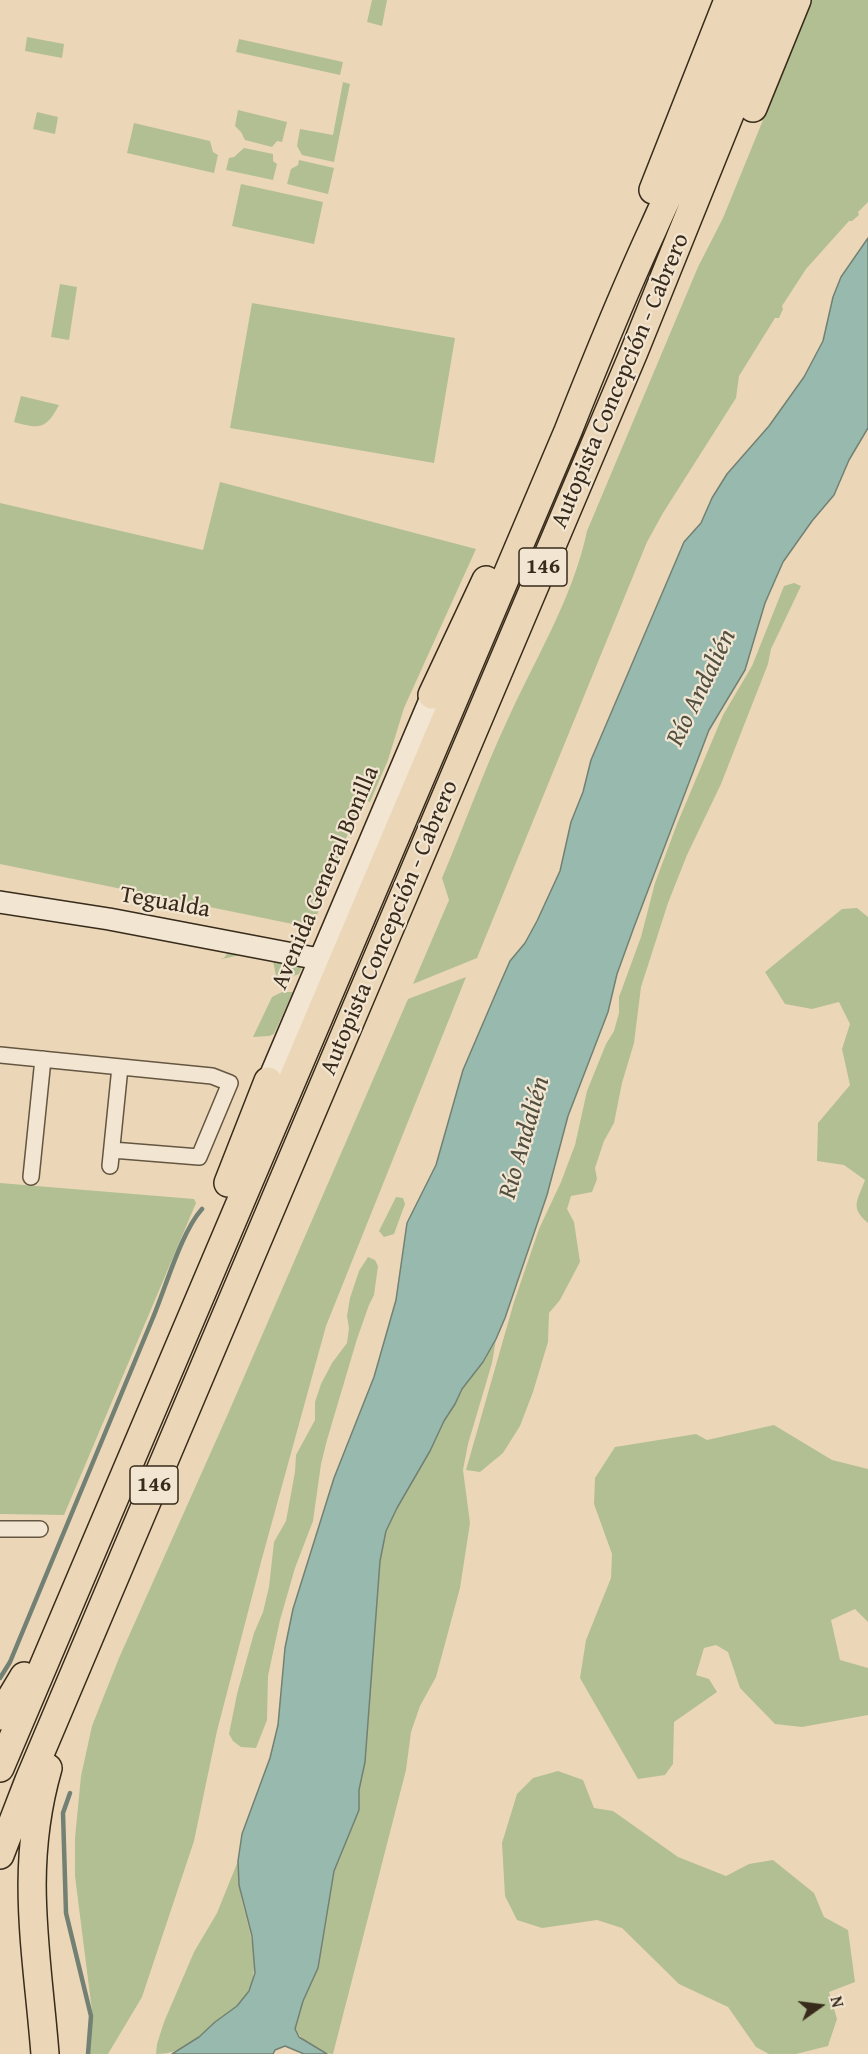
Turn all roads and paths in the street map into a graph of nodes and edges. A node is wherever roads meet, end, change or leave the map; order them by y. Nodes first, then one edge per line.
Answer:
1 (728, 0) edge
2 (755, 0) edge
3 (776, 0) edge
4 (797, 0) edge
5 (608, 332) junction
6 (634, 352) junction
7 (539, 499) junction
8 (432, 695) joint
9 (0, 902) edge
10 (320, 959) junction
11 (0, 1055) edge
12 (43, 1059) junction
13 (120, 1067) junction
14 (268, 1081) joint
15 (112, 1150) junction
16 (110, 1166) dead end
17 (31, 1177) dead end
18 (151, 1412) junction
19 (40, 1528) dead end
20 (0, 1529) edge
21 (70, 1605) junction
22 (72, 1680) junction
23 (0, 1716) edge
24 (0, 1768) edge
25 (0, 1855) edge
26 (45, 2054) edge

1 - 5 highway
2 - 5 highway, Autopista Concepción - Cabrero / 146
3 - 6 highway, Autopista Concepción - Cabrero / 146
4 - 6 highway
5 - 7 highway, Autopista Concepción - Cabrero / 146
6 - 22 highway, Autopista Concepción - Cabrero / 146
7 - 8 highway
7 - 18 highway, Autopista Concepción - Cabrero / 146
8 - 10 street, Avenida General Bonilla
9 - 10 street, Tegualda
10 - 14 street, Avenida General Bonilla
11 - 12 street
12 - 13 street
12 - 17 street
13 - 15 street
13 - 15 street
14 - 18 highway
15 - 16 street
18 - 21 highway, Autopista Concepción - Cabrero / 146
19 - 20 street
21 - 23 highway
21 - 24 highway, Autopista Concepción - Cabrero / 146
22 - 25 highway, Autopista Concepción - Cabrero / 146
22 - 26 highway

